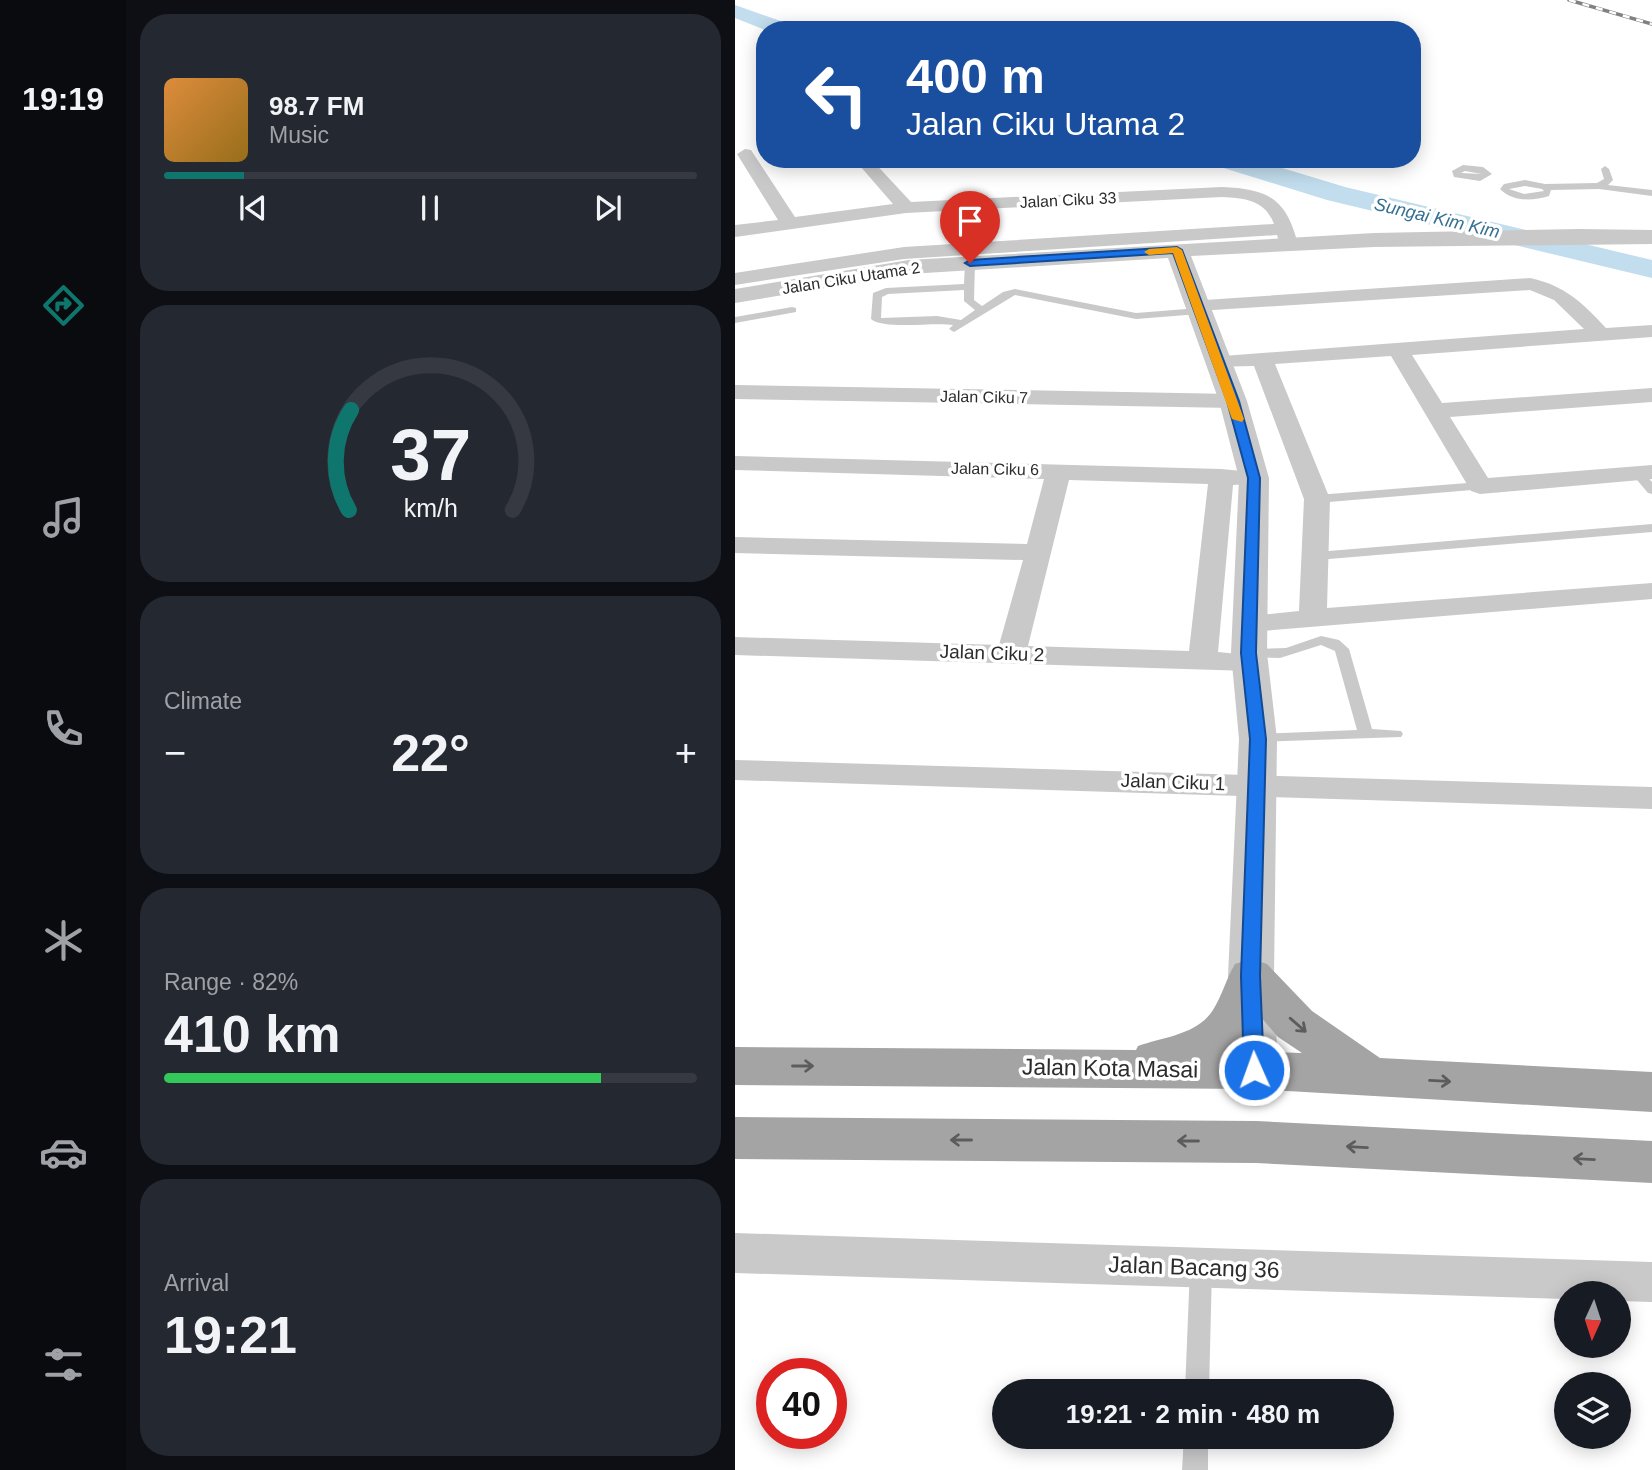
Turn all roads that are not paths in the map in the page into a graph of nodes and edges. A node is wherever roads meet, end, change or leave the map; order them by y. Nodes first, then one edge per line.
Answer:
1 (745, 154) dead end
2 (870, 168) edge
3 (1605, 169) dead end
4 (1480, 178) dead end
5 (1507, 186) junction
6 (1598, 186) junction
7 (1545, 187) junction
8 (1652, 193) edge
9 (906, 208) junction
10 (789, 222) junction
11 (735, 231) edge
12 (1287, 237) junction
13 (1652, 237) edge
14 (1177, 250) junction
15 (970, 275) junction
16 (735, 279) edge
17 (735, 296) edge
18 (1198, 308) junction
19 (792, 310) dead end
20 (982, 310) junction
21 (735, 320) edge
22 (1652, 331) edge
23 (1601, 335) junction
24 (1398, 349) junction
25 (1262, 359) junction
26 (1218, 362) junction
27 (735, 393) edge
28 (1652, 395) edge
29 (1233, 401) junction
30 (1434, 411) junction
31 (735, 463) edge
32 (1059, 471) junction
33 (1238, 477) junction
34 (1647, 479) edge
35 (1480, 486) junction
36 (1317, 499) junction
37 (1652, 528) edge
38 (735, 545) edge
39 (1038, 552) junction
40 (1317, 556) junction
41 (1652, 591) edge
42 (1313, 619) junction
43 (735, 646) edge
44 (1249, 646) junction
45 (1012, 653) junction
46 (1203, 660) junction
47 (1366, 734) junction
48 (1395, 734) dead end
49 (1258, 739) junction
50 (735, 770) edge
51 (1256, 785) junction
52 (1652, 798) edge
53 (1251, 976) junction
54 (735, 1066) edge
55 (1089, 1068) junction
56 (1254, 1070) junction
57 (1372, 1077) junction
58 (1652, 1092) edge
59 (735, 1138) edge
60 (1652, 1162) edge
61 (735, 1253) edge
62 (1201, 1268) junction
63 (1652, 1282) edge
64 (1197, 1379) edge
65 (1196, 1449) edge
66 (1195, 1470) edge

1 - 10 street
2 - 9 street
3 - 6 lane
4 - 5 lane
5 - 7 lane
5 - 7 lane
6 - 7 lane
6 - 8 lane
9 - 10 street, Jalan Ciku 33
9 - 12 street, Jalan Ciku 33
10 - 11 street, Jalan Ciku 33
12 - 13 street, Jalan Ciku Utama 2
12 - 14 street, Jalan Ciku Utama 2
12 - 16 street
14 - 15 street, Jalan Ciku Utama 2
14 - 18 street
15 - 17 street, Jalan Ciku Utama 2
15 - 20 lane
15 - 20 lane
18 - 20 lane
18 - 23 street
18 - 26 street
19 - 21 lane
22 - 23 street
23 - 24 street
24 - 25 street
24 - 30 street
25 - 26 street
25 - 36 street
26 - 29 street
27 - 29 street, Jalan Ciku 7
28 - 30 street
29 - 33 street
30 - 35 street
31 - 32 street, Jalan Ciku 6
32 - 33 street, Jalan Ciku 6
32 - 39 street
33 - 44 street
33 - 46 street
34 - 35 street
35 - 36 lane
36 - 40 street
37 - 40 lane
38 - 39 street
39 - 45 street
40 - 42 street
41 - 42 street, Jalan Ciku 2
42 - 44 street, Jalan Ciku 2
43 - 45 street, Jalan Ciku 2
44 - 46 street, Jalan Ciku 2
44 - 47 lane
44 - 49 street
45 - 46 street, Jalan Ciku 2
47 - 48 lane
47 - 49 lane
49 - 51 street
50 - 51 street, Jalan Ciku 1
51 - 52 street, Jalan Ciku 1
51 - 53 street
53 - 55 main road
53 - 56 street
53 -> 57 main road
54 -> 55 main road, Jalan Kota Masai
55 - 56 main road, Jalan Kota Masai
56 - 57 main road, Jalan Kota Masai
57 -> 58 main road, Jalan Kota Masai
60 -> 59 main road
61 - 62 street, Jalan Bacang 36
62 - 63 street, Jalan Bacang 36
62 - 64 lane
65 - 66 lane

